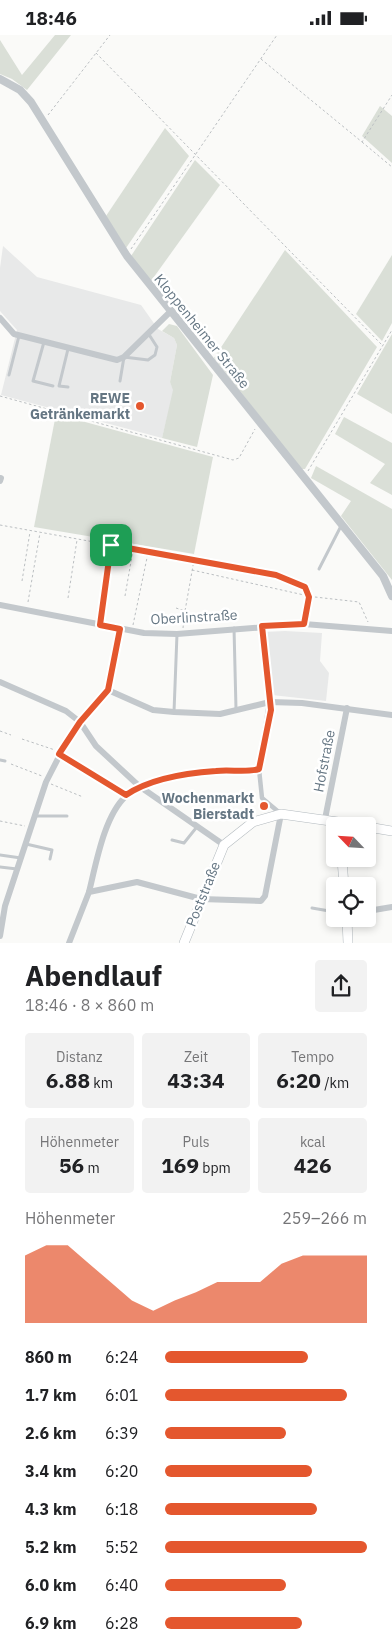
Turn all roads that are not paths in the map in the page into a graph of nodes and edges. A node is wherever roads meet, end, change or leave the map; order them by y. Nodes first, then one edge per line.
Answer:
1 (0, 79) edge
2 (171, 311) junction
3 (0, 318) edge
4 (148, 333) junction
5 (20, 335) junction
6 (44, 342) junction
7 (68, 348) junction
8 (124, 357) junction
9 (9, 375) dead end
10 (120, 381) dead end
11 (53, 386) dead end
12 (68, 387) dead end
13 (341, 525) junction
14 (319, 569) dead end
15 (272, 574) road end
16 (392, 596) edge
17 (0, 605) edge
18 (304, 624) junction
19 (234, 628) junction
20 (120, 629) junction
21 (392, 631) edge
22 (179, 633) junction
23 (0, 682) edge
24 (108, 690) junction
25 (270, 702) junction
26 (236, 709) junction
27 (347, 709) junction
28 (174, 712) junction
29 (392, 715) edge
30 (80, 722) junction
31 (0, 760) edge
32 (6, 761) road end
33 (259, 769) junction
34 (139, 787) junction
35 (281, 814) junction
36 (67, 815) dead end
37 (34, 816) junction
38 (325, 819) joint
39 (196, 828) junction
40 (376, 828) edge
41 (392, 831) edge
42 (172, 840) dead end
43 (26, 844) junction
44 (224, 845) junction
45 (0, 855) edge
46 (22, 858) junction
47 (50, 859) dead end
48 (0, 867) edge
49 (18, 869) junction
50 (89, 892) junction
51 (200, 899) junction
52 (392, 907) edge
53 (312, 908) dead end
54 (326, 910) edge
55 (376, 910) edge
56 (347, 927) edge
57 (0, 935) edge
58 (69, 943) edge
59 (184, 943) edge
60 (348, 943) edge

1 - 2 street, Kloppenheimer Straße
2 - 4 street
2 - 13 street, Kloppenheimer Straße
3 - 5 street
4 - 8 street
4 - 8 lane
5 - 6 street
5 - 9 lane
6 - 7 street
6 - 11 lane
7 - 8 street
7 - 12 lane
8 - 10 lane
13 - 14 lane
13 - 16 street, Kloppenheimer Straße
15 - 18 lane
17 - 20 street, Oberlinstraße
18 - 19 street, Oberlinstraße
18 - 21 street, Oberlinstraße
19 - 22 street, Oberlinstraße
19 - 26 lane
20 - 22 street, Oberlinstraße
20 - 24 street
22 - 28 lane
23 - 30 street
24 - 28 street
24 - 30 street
25 - 26 street
25 - 27 street
25 - 33 street
26 - 28 street
27 - 29 street
27 - 38 street, Hofstraße
30 - 34 street
30 - 37 street
31 - 32 lane
33 - 34 street
33 - 35 street
34 - 39 street
34 - 50 street
35 - 38 main road
35 - 44 main road
35 - 51 street
36 - 37 lane
37 - 43 street
39 - 42 lane
39 - 44 street
40 - 41 main road
43 - 46 street
43 - 47 lane
44 - 51 main road, Poststraße
45 - 46 lane
46 - 49 street
48 - 49 lane
49 - 57 street
50 - 51 street
50 - 58 street
51 - 59 main road, Poststraße
52 - 55 street
53 - 54 lane
56 - 60 main road

